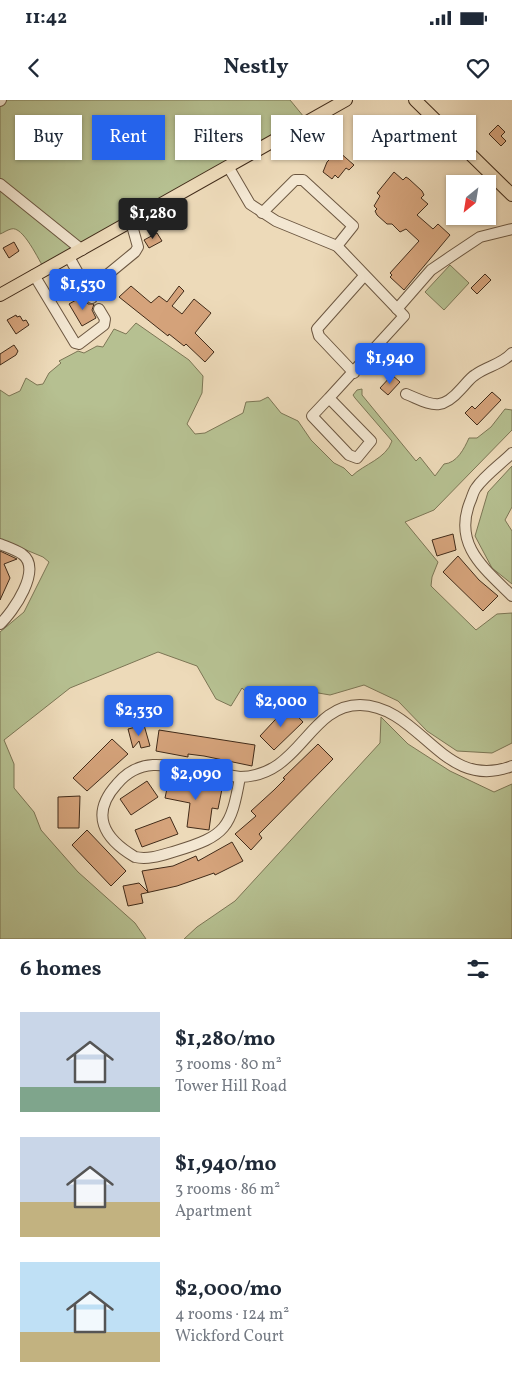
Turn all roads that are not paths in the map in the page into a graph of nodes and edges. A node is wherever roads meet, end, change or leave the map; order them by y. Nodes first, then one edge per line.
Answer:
1 (346, 100) edge
2 (416, 100) edge
3 (229, 168) junction
4 (0, 184) edge
5 (512, 195) edge
6 (262, 213) junction
7 (131, 222) junction
8 (512, 229) edge
9 (337, 246) junction
10 (82, 250) junction
11 (69, 257) junction
12 (106, 275) dead end
13 (34, 276) junction
14 (364, 276) junction
15 (0, 295) edge
16 (92, 298) dead end
17 (99, 309) dead end
18 (397, 309) junction
19 (512, 353) edge
20 (354, 373) junction
21 (406, 394) dead end
22 (329, 398) junction
23 (512, 452) edge
24 (0, 544) edge
25 (512, 596) edge
26 (0, 624) edge
27 (512, 766) edge
28 (240, 777) junction

1 - 3 main road
2 - 5 main road
3 - 6 street
3 - 7 main road
4 - 10 street
6 - 9 street
6 - 9 street
7 - 10 main road
7 - 12 street
8 - 18 street
9 - 14 street
10 - 11 main road
11 - 13 main road
11 - 16 street
13 - 15 main road
13 - 17 street
14 - 18 street
14 - 20 street
18 - 20 street
19 - 21 street
20 - 22 street
22 - 22 street
23 - 25 street
24 - 26 street
27 - 28 street
28 - 28 street

